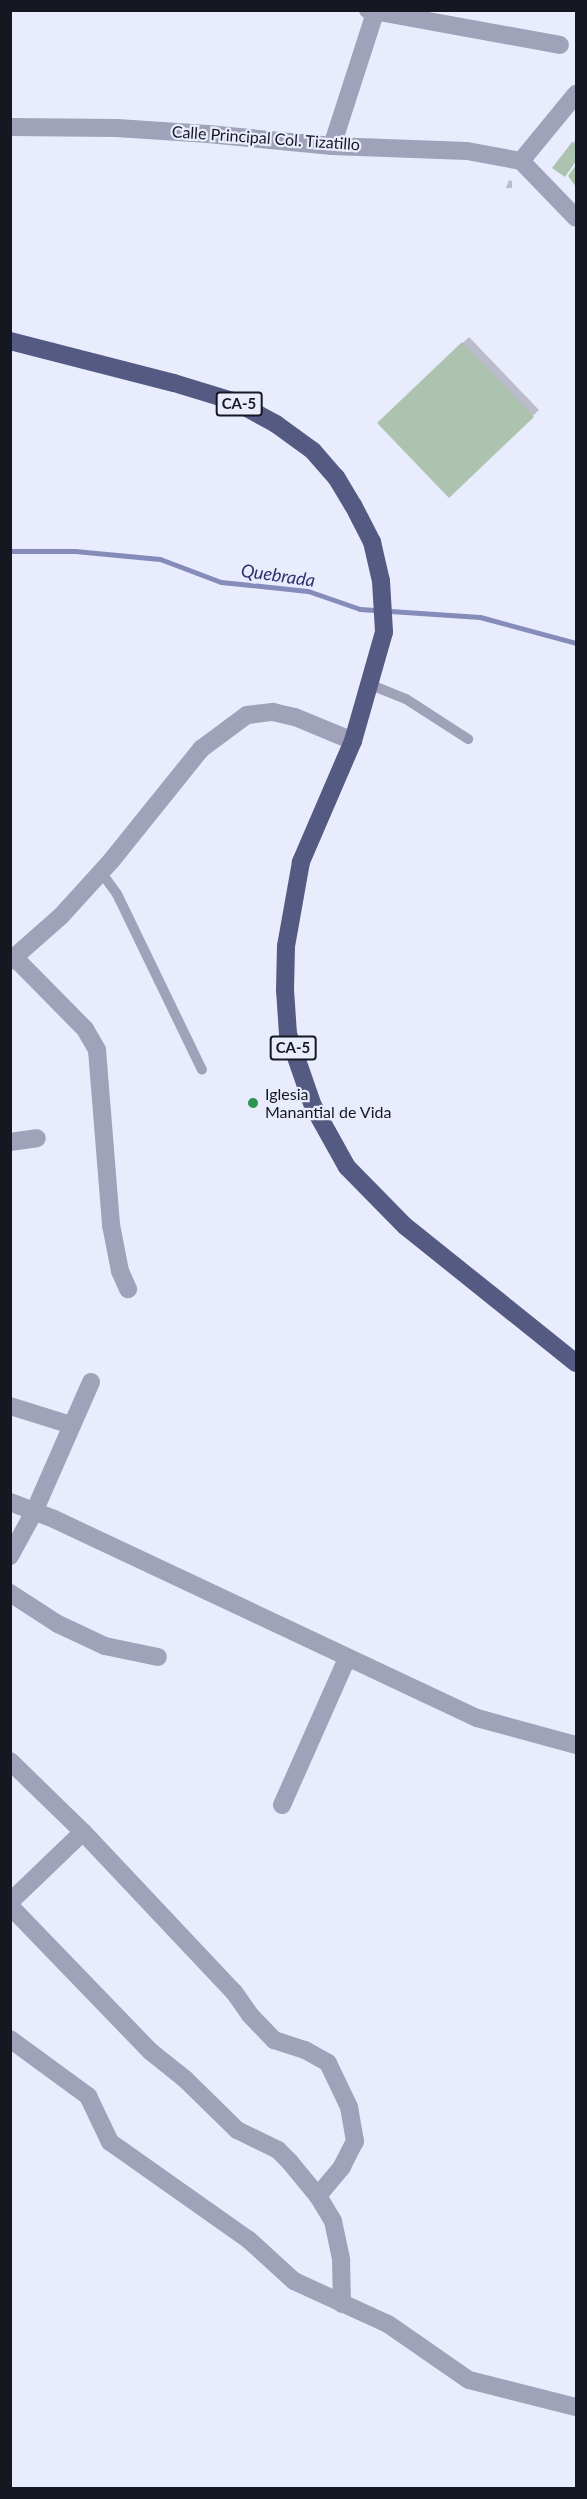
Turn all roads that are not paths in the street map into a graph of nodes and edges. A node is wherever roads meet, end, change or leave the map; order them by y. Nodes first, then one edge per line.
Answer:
1 (368, 10) edge
2 (375, 11) edge
3 (560, 45) dead end
4 (576, 94) edge
5 (10, 127) edge
6 (332, 146) junction
7 (521, 161) junction
8 (576, 218) edge
9 (10, 341) edge
10 (371, 685) junction
11 (468, 739) dead end
12 (353, 741) junction
13 (101, 872) junction
14 (13, 959) edge
15 (202, 1070) dead end
16 (37, 1138) dead end
17 (10, 1142) edge
18 (128, 1289) dead end
19 (576, 1363) edge
20 (92, 1382) dead end
21 (10, 1406) edge
22 (71, 1425) junction
23 (10, 1502) edge
24 (34, 1512) junction
25 (10, 1556) edge
26 (10, 1593) edge
27 (158, 1657) dead end
28 (347, 1658) junction
29 (576, 1744) edge
30 (10, 1761) edge
31 (282, 1805) dead end
32 (83, 1832) junction
33 (10, 1904) edge
34 (10, 2039) edge
35 (318, 2196) junction
36 (342, 2304) junction
37 (576, 2407) edge

1 - 2 street
2 - 3 street
2 - 6 street
4 - 7 street
5 - 6 street, Calle Principal Col. Tizatillo
6 - 7 street, Calle Principal Col. Tizatillo
7 - 8 street
9 - 10 highway, CA-5
10 - 11 lane
10 - 12 highway, CA-5
12 - 13 street
12 - 19 highway, CA-5
13 - 14 street
13 - 15 lane
14 - 18 street
16 - 17 street
20 - 22 street
21 - 22 street
22 - 24 street
23 - 24 street
24 - 25 street
24 - 28 street
26 - 27 street
28 - 29 street
28 - 31 street
30 - 32 street
32 - 33 street
32 - 35 street
33 - 35 street
34 - 36 street
35 - 36 street
36 - 37 street

